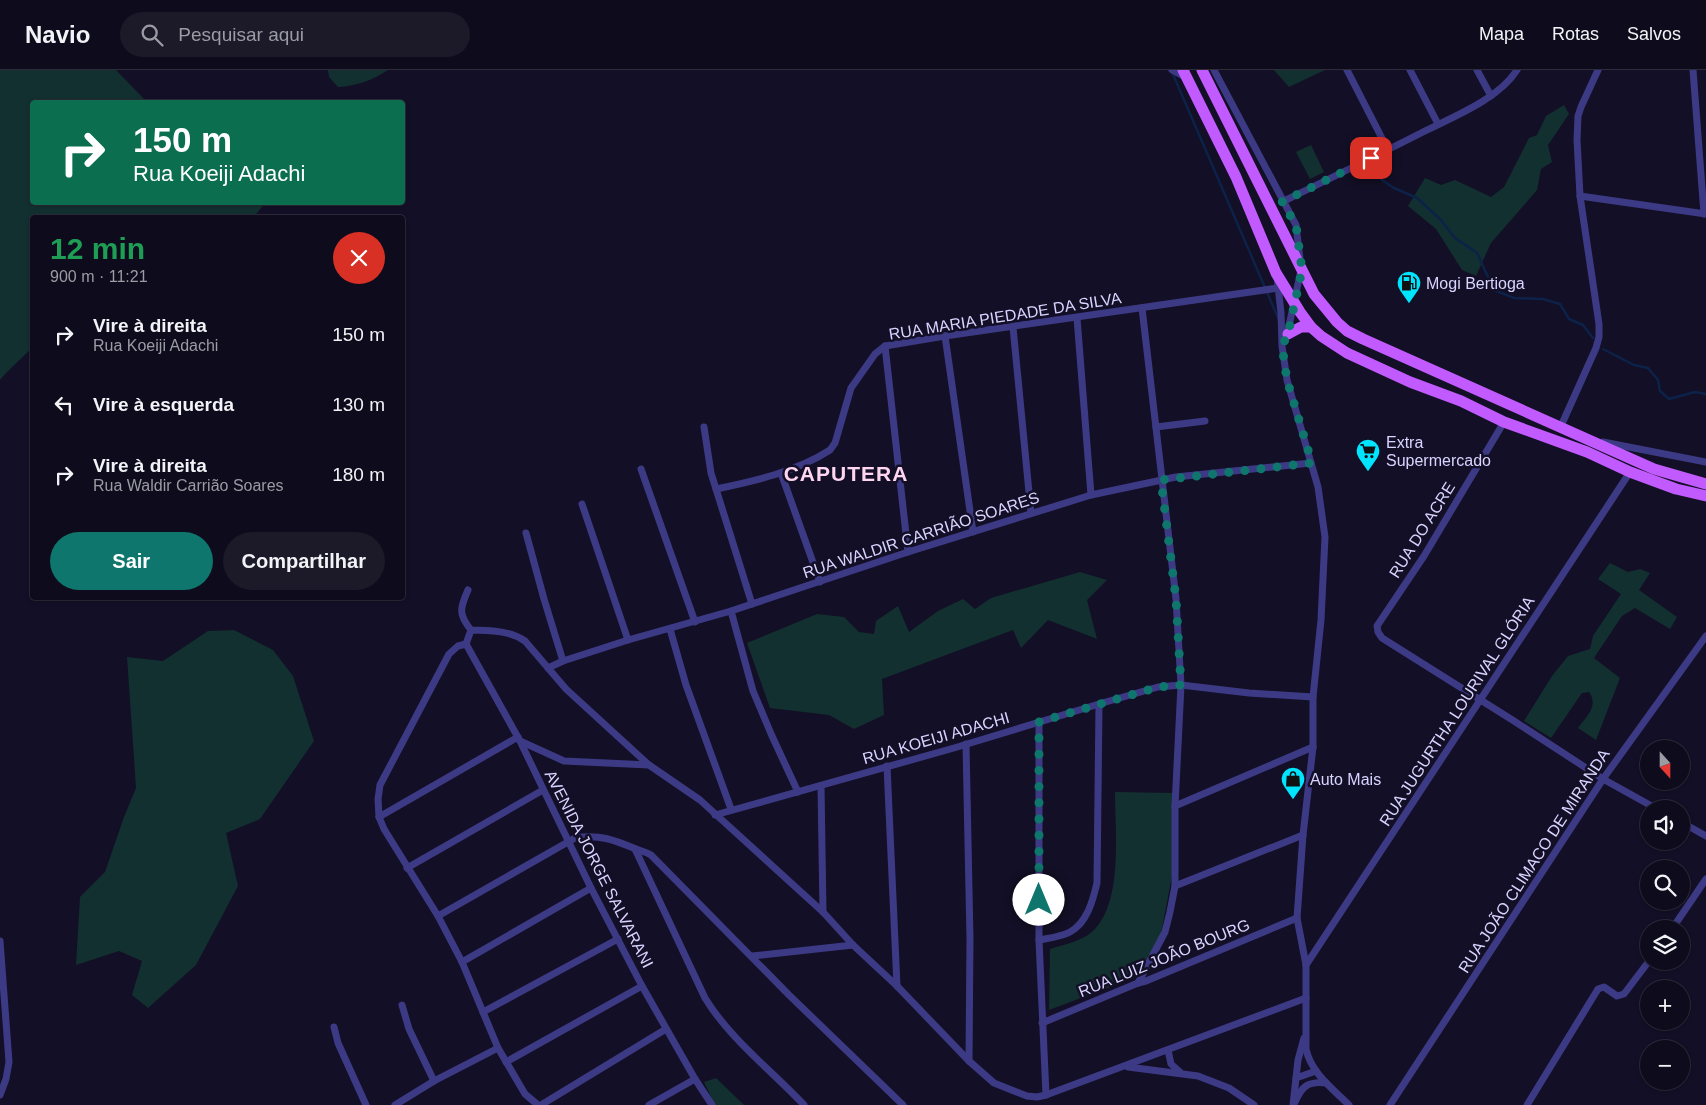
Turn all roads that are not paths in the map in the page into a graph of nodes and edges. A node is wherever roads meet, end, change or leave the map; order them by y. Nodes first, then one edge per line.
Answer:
1 (1172, 70) edge
2 (1202, 70) edge
3 (1214, 70) edge
4 (1348, 70) edge
5 (1410, 70) edge
6 (1477, 70) edge
7 (1517, 70) edge
8 (1598, 70) edge
9 (1692, 70) edge
10 (1185, 74) edge
11 (1491, 96) junction
12 (1438, 124) junction
13 (1388, 150) junction
14 (1580, 196) junction
15 (1282, 202) junction
16 (1705, 214) edge
17 (1302, 270) junction
18 (1276, 273) junction
19 (1278, 288) junction
20 (1294, 303) junction
21 (1142, 308) junction
22 (1077, 318) junction
23 (1013, 327) junction
24 (1311, 327) junction
25 (1288, 334) junction
26 (945, 336) junction
27 (885, 346) junction
28 (1282, 346) junction
29 (1404, 358) junction
30 (1387, 372) junction
31 (1205, 421) dead end
32 (1504, 422) junction
33 (1561, 426) junction
34 (704, 427) dead end
35 (1156, 427) junction
36 (1593, 440) junction
37 (1706, 462) edge
38 (1312, 463) junction
39 (642, 469) dead end
40 (1630, 472) junction
41 (781, 473) junction
42 (1161, 480) junction
43 (1706, 484) edge
44 (716, 489) junction
45 (1091, 495) junction
46 (1706, 496) edge
47 (582, 504) dead end
48 (1031, 513) junction
49 (526, 532) dead end
50 (973, 532) junction
51 (908, 552) junction
52 (820, 582) junction
53 (468, 590) dead end
54 (752, 604) junction
55 (731, 611) junction
56 (695, 622) junction
57 (670, 629) junction
58 (471, 630) junction
59 (1706, 636) edge
60 (628, 640) junction
61 (466, 644) junction
62 (563, 661) junction
63 (548, 668) junction
64 (1181, 685) junction
65 (1313, 697) junction
66 (1481, 701) junction
67 (1099, 704) junction
68 (1039, 722) junction
69 (519, 739) junction
70 (966, 744) junction
71 (1313, 747) junction
72 (649, 765) junction
73 (887, 766) junction
74 (1603, 779) junction
75 (820, 786) junction
76 (544, 790) junction
77 (798, 792) junction
78 (1641, 800) edge
79 (1175, 806) junction
80 (731, 809) junction
81 (715, 815) junction
82 (379, 817) junction
83 (1690, 827) edge
84 (1302, 836) junction
85 (1706, 836) edge
86 (568, 841) junction
87 (635, 849) junction
88 (407, 868) junction
89 (1706, 879) edge
90 (1175, 886) junction
91 (591, 888) junction
92 (823, 912) junction
93 (438, 916) junction
94 (1297, 918) junction
95 (1678, 920) edge
96 (618, 939) junction
97 (1039, 940) junction
98 (0, 941) edge
99 (853, 945) junction
100 (752, 956) junction
101 (462, 962) junction
102 (1306, 965) junction
103 (1642, 970) edge
104 (1138, 983) junction
105 (642, 986) junction
106 (897, 986) junction
107 (1306, 998) junction
108 (402, 1005) dead end
109 (2, 1012) edge
110 (483, 1012) junction
111 (1042, 1023) junction
112 (334, 1027) dead end
113 (666, 1029) junction
114 (3, 1030) edge
115 (1305, 1032) junction
116 (498, 1048) junction
117 (1168, 1050) junction
118 (969, 1061) junction
119 (506, 1062) junction
120 (1125, 1066) junction
121 (1316, 1071) junction
122 (1181, 1072) junction
123 (1296, 1078) junction
124 (695, 1079) junction
125 (434, 1081) junction
126 (1326, 1083) junction
127 (0, 1095) edge
128 (1046, 1095) junction
129 (1037, 1101) edge
130 (366, 1105) edge
131 (395, 1105) edge
132 (538, 1105) edge
133 (542, 1105) edge
134 (649, 1105) edge
135 (712, 1105) edge
136 (804, 1105) edge
137 (903, 1105) edge
138 (1254, 1105) edge
139 (1293, 1105) edge
140 (1350, 1105) edge
141 (1390, 1105) edge
142 (1527, 1105) edge

1 - 10 street
2 - 17 main road
3 - 15 street
4 - 13 street
5 - 12 street
6 - 11 street
7 - 11 street
8 - 14 street
9 - 16 street
10 - 18 main road
11 - 12 street
12 - 13 street
13 - 15 street
14 - 16 street
14 - 33 street
15 - 17 street
17 - 20 street
17 - 29 main road
18 - 19 street
18 - 20 main road
19 - 21 street, RUA MARIA PIEDADE DA SILVA
19 - 28 street
20 - 24 main road
20 - 25 street
21 - 22 street, RUA MARIA PIEDADE DA SILVA
21 - 35 street
22 - 23 street, RUA MARIA PIEDADE DA SILVA
22 - 45 street
23 - 26 street, RUA MARIA PIEDADE DA SILVA
23 - 48 street
24 - 25 main road
24 - 30 main road
25 - 28 street
26 - 27 street, RUA MARIA PIEDADE DA SILVA
26 - 50 street
27 - 41 street, RUA MARIA PIEDADE DA SILVA
27 - 51 street
28 - 38 street
29 - 30 main road
29 - 33 main road
30 - 32 main road
31 - 35 street
32 - 40 main road
32 - 66 street, RUA DO ACRE
33 - 36 main road
34 - 44 street
35 - 42 street
36 - 37 street
36 - 43 main road
38 - 42 street, RUA WALDIR CARRIÃO SOARES
38 - 65 street
39 - 56 street
40 - 46 main road
40 - 66 street, RUA JUGURTHA LOURIVAL GLÓRIA
41 - 44 street, RUA MARIA PIEDADE DA SILVA
41 - 52 street
42 - 45 street, RUA WALDIR CARRIÃO SOARES
42 - 64 street
44 - 54 street
45 - 48 street, RUA WALDIR CARRIÃO SOARES
47 - 60 street
48 - 50 street, RUA WALDIR CARRIÃO SOARES
49 - 62 street
50 - 51 street, RUA WALDIR CARRIÃO SOARES
51 - 52 street, RUA WALDIR CARRIÃO SOARES
52 - 54 street, RUA WALDIR CARRIÃO SOARES
53 - 58 street
54 - 55 street, RUA WALDIR CARRIÃO SOARES
55 - 56 street, RUA WALDIR CARRIÃO SOARES
55 - 77 street
56 - 57 street, RUA WALDIR CARRIÃO SOARES
57 - 60 street, RUA WALDIR CARRIÃO SOARES
57 - 80 street
58 - 61 street
58 - 63 street
59 - 74 street, RUA JOÃO CLIMACO DE MIRANDA
60 - 62 street, RUA WALDIR CARRIÃO SOARES
61 - 69 street, AVENIDA JORGE SALVARANI
61 - 82 street
62 - 63 street, RUA WALDIR CARRIÃO SOARES
63 - 72 street
64 - 65 street, RUA KOEIJI ADACHI
64 - 67 street, RUA KOEIJI ADACHI
64 - 79 street
65 - 71 street
66 - 74 street
66 - 102 street, RUA JUGURTHA LOURIVAL GLÓRIA
67 - 68 street, RUA KOEIJI ADACHI
67 - 97 street
68 - 70 street, RUA KOEIJI ADACHI
68 - 97 street
69 - 72 street
69 - 76 street, AVENIDA JORGE SALVARANI
69 - 82 street
70 - 73 street, RUA KOEIJI ADACHI
70 - 118 street
71 - 79 street
71 - 84 street
72 - 81 street
73 - 75 street, RUA KOEIJI ADACHI
73 - 106 street
74 - 78 street
74 - 141 street, RUA JOÃO CLIMACO DE MIRANDA
75 - 77 street, RUA KOEIJI ADACHI
75 - 92 street
76 - 86 street, AVENIDA JORGE SALVARANI
76 - 88 street
77 - 80 street, RUA KOEIJI ADACHI
79 - 90 street
80 - 81 street, RUA KOEIJI ADACHI
81 - 92 street
82 - 88 street
83 - 85 street
84 - 90 street
84 - 94 street
86 - 87 street
86 - 91 street, AVENIDA JORGE SALVARANI
86 - 93 street
87 - 100 street
87 - 136 street
88 - 93 street
89 - 95 street
90 - 104 street
91 - 96 street, AVENIDA JORGE SALVARANI
91 - 101 street
92 - 99 street
93 - 101 street
94 - 102 street
94 - 104 street, RUA LUIZ JOÃO BOURG
96 - 105 street, AVENIDA JORGE SALVARANI
96 - 110 street
97 - 111 street
98 - 109 street
99 - 100 street
99 - 106 street
100 - 137 street
101 - 110 street
102 - 107 street
103 - 142 street
104 - 111 street, RUA LUIZ JOÃO BOURG
105 - 113 street, AVENIDA JORGE SALVARANI
105 - 119 street
106 - 118 street
107 - 115 street
107 - 117 street
108 - 125 street
109 - 114 street
110 - 116 street
111 - 128 street
112 - 130 street
113 - 124 street, AVENIDA JORGE SALVARANI
113 - 133 street
114 - 127 street
115 - 121 street
115 - 123 street
116 - 119 street
116 - 125 street
117 - 120 street
117 - 122 street
118 - 129 street
119 - 132 street
120 - 122 street
120 - 128 street
121 - 123 street
121 - 126 street
122 - 138 street
123 - 139 street
124 - 134 street
124 - 135 street, AVENIDA JORGE SALVARANI
125 - 131 street
126 - 139 street
126 - 140 street
128 - 129 street

